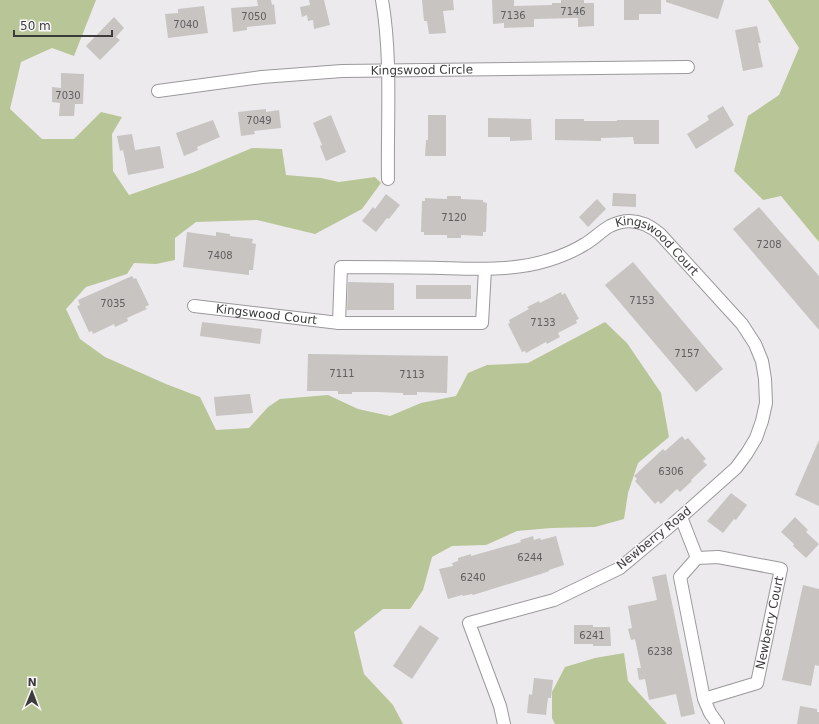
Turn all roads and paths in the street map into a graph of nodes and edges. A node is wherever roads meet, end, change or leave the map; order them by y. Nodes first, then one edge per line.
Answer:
1 (382, 0) edge
2 (688, 67) dead end
3 (387, 70) junction
4 (158, 91) dead end
5 (388, 179) dead end
6 (485, 269) junction
7 (194, 306) dead end
8 (339, 322) junction
9 (766, 391) joint
10 (681, 517) junction
11 (697, 558) junction
12 (704, 699) junction
13 (504, 724) edge
14 (718, 724) edge

1 - 3 street
2 - 3 street, Kingswood Circle
3 - 4 street, Kingswood Circle
3 - 5 street
6 - 8 street, Kingswood Court
6 - 8 street, Kingswood Court
6 - 9 street, Kingswood Court
7 - 8 street, Kingswood Court
9 - 10 street, Newberry Road
10 - 11 street
10 - 13 street, Newberry Road
11 - 12 street
11 - 12 street, Newberry Court
12 - 14 street

